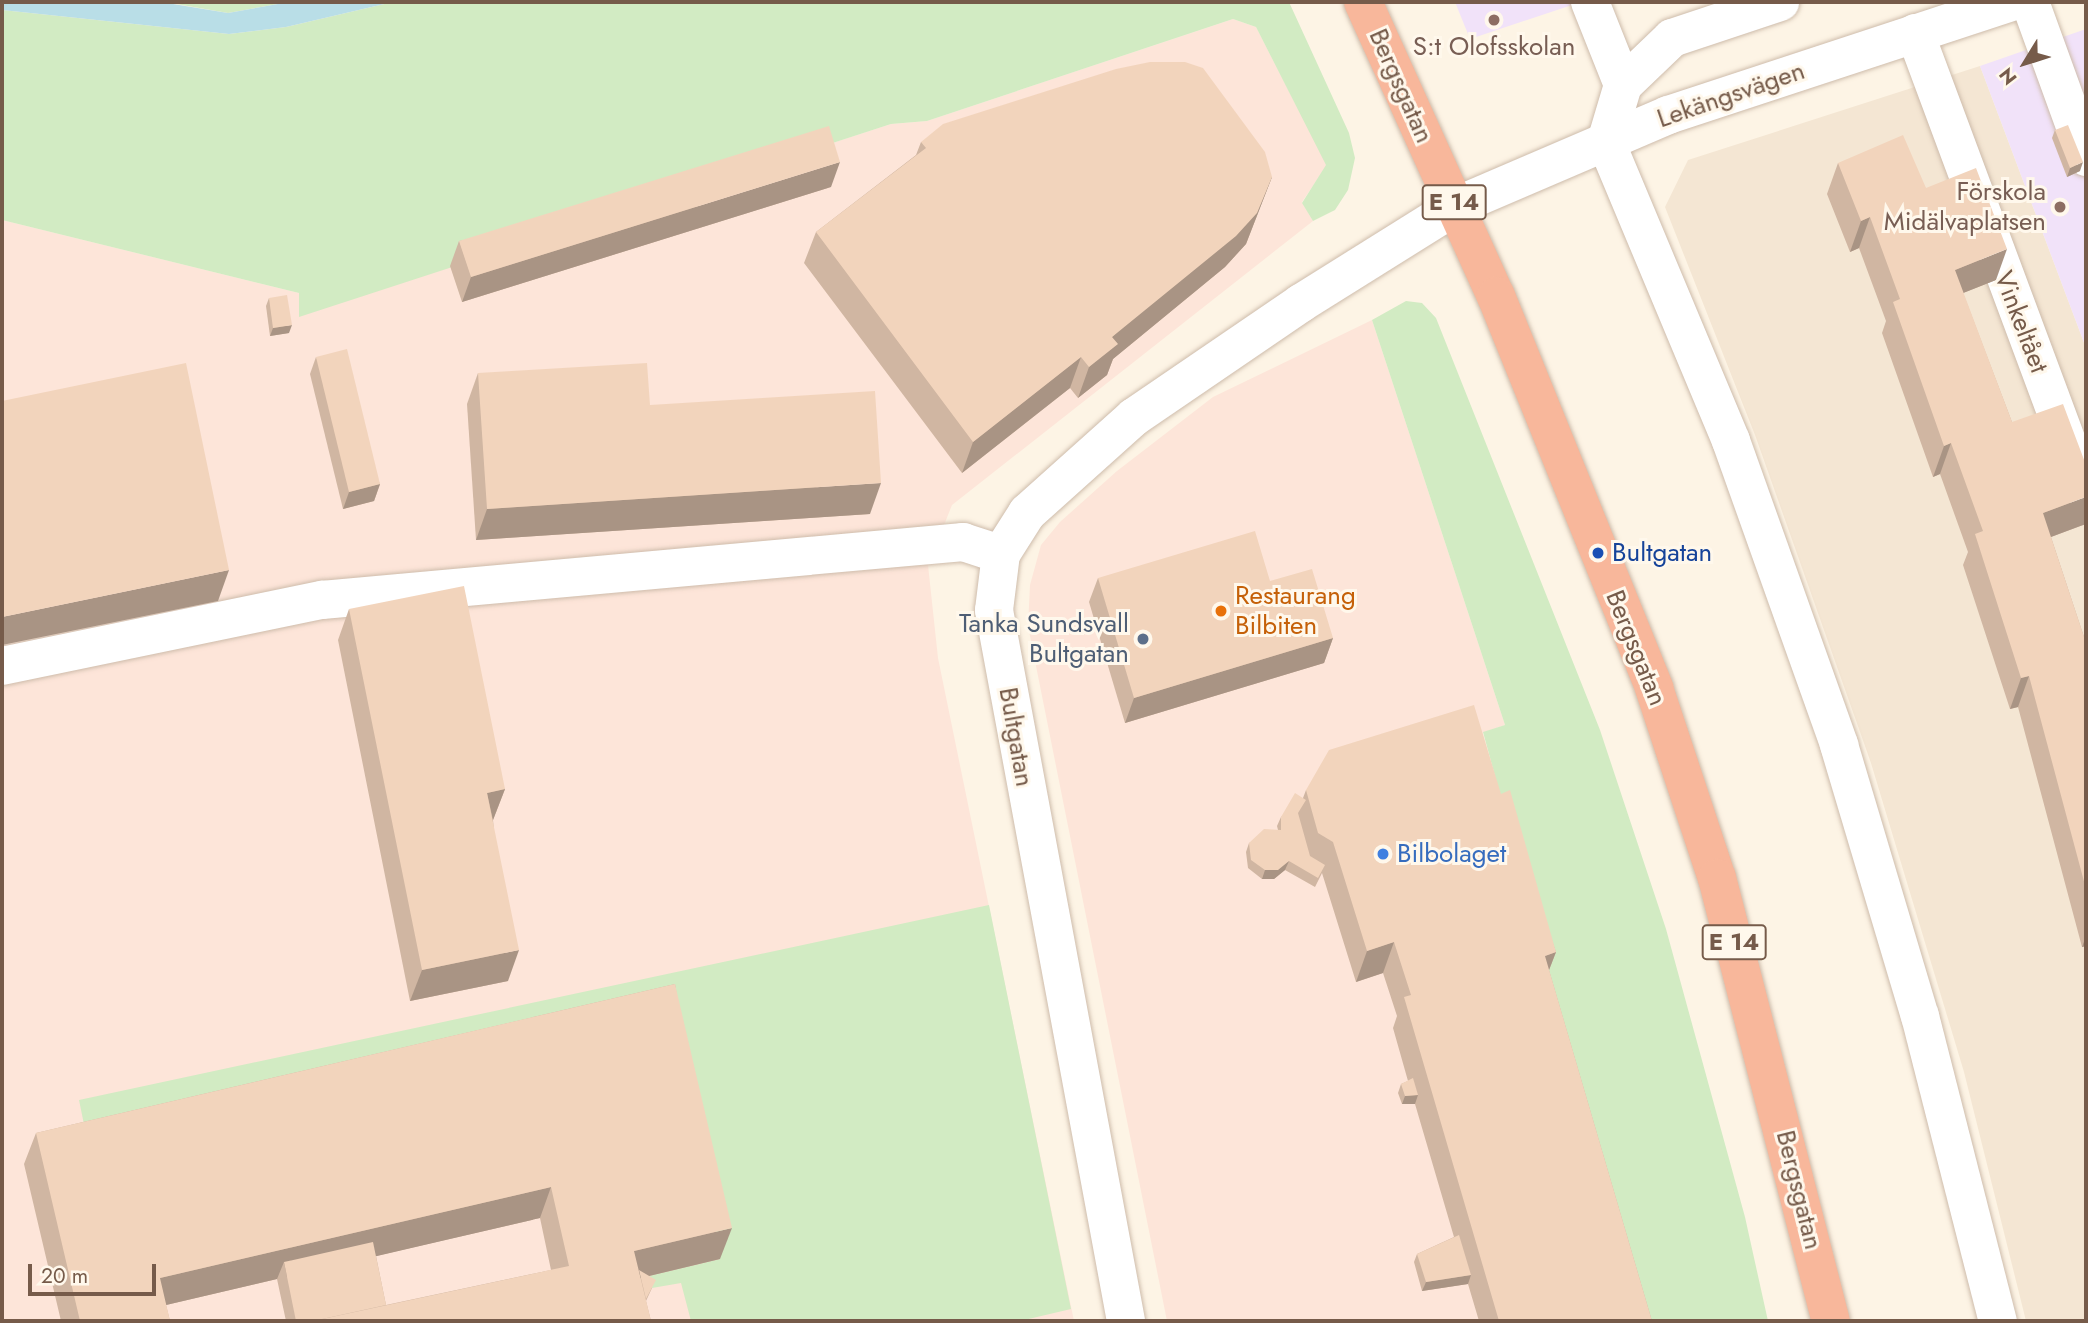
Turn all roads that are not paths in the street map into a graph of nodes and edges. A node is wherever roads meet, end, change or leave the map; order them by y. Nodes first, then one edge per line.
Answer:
1 (1363, 2) edge
2 (1590, 2) edge
3 (1780, 2) edge
4 (2012, 2) edge
5 (2030, 2) edge
6 (1915, 33) junction
7 (1623, 85) junction
8 (1606, 142) junction
9 (2086, 158) edge
10 (1456, 206) junction
11 (2086, 493) edge
12 (1001, 554) junction
13 (2, 666) edge
14 (1126, 1321) edge
15 (1831, 1321) edge
16 (1997, 1321) edge

1 - 10 highway, Bergsgatan / E 14
2 - 7 street
3 - 7 street
4 - 6 street, Lekängsvägen
5 - 9 street
6 - 8 street, Lekängsvägen
6 - 11 street, Vinkeltået
7 - 8 street
8 - 10 street, Lekängsvägen
8 - 16 street
10 - 12 street, Bultgatan
10 - 15 highway, Bergsgatan / E 14
12 - 13 street
12 - 14 street, Bultgatan

